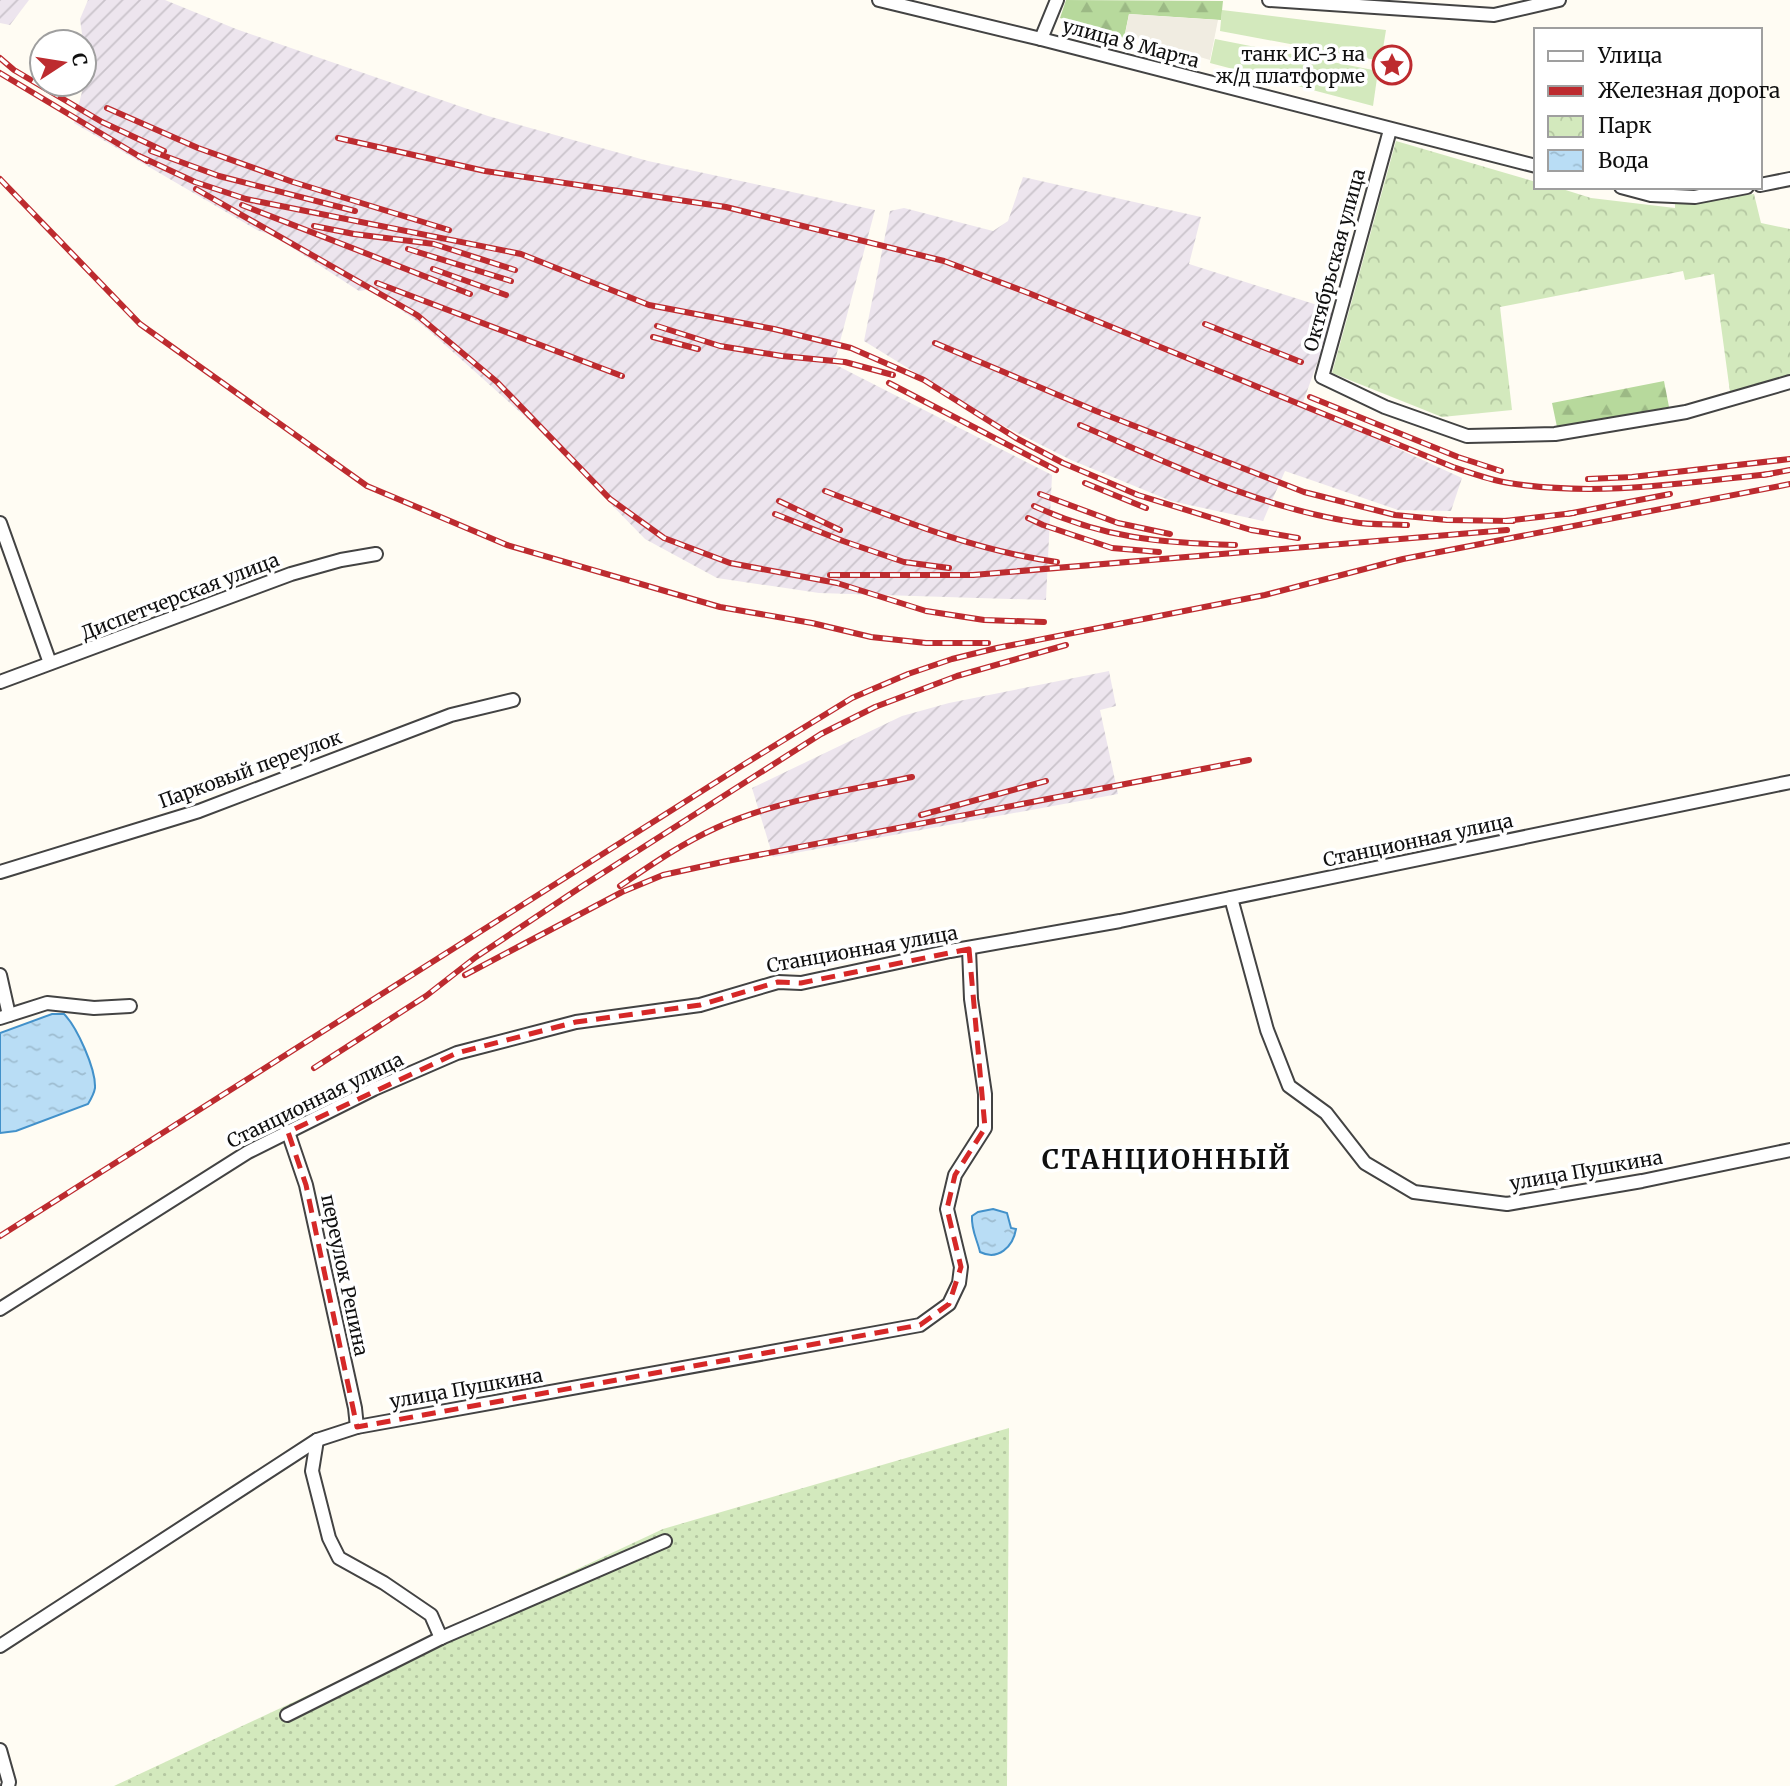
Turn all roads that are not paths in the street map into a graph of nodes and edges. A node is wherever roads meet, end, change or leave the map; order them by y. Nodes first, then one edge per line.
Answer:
1 (879, 0) edge
2 (1057, 0) edge
3 (1269, 0) edge
4 (1433, 0) edge
5 (1559, 0) edge
6 (1444, 11) junction
7 (1041, 39) junction
8 (1390, 130) junction
9 (1534, 166) edge
10 (1790, 179) edge
11 (1762, 185) edge
12 (1628, 189) edge
13 (1737, 189) edge
14 (1790, 382) edge
15 (0, 523) edge
16 (376, 554) dead end
17 (50, 663) junction
18 (0, 682) edge
19 (513, 700) dead end
20 (1790, 782) edge
21 (2, 866) edge
22 (1231, 898) junction
23 (970, 949) junction
24 (0, 975) edge
25 (130, 1006) dead end
26 (4, 1016) edge
27 (288, 1132) junction
28 (1790, 1150) edge
29 (0, 1309) edge
30 (357, 1427) junction
31 (317, 1440) junction
32 (666, 1541) dead end
33 (441, 1638) junction
34 (0, 1646) edge
35 (287, 1715) dead end
36 (0, 1750) edge
37 (8, 1786) edge

1 - 7 street, улица 8 Марта
2 - 7 street
3 - 6 street
4 - 6 street
5 - 6 street
7 - 8 street, улица 8 Марта
8 - 9 street, улица 8 Марта
8 - 14 street, Октябрьская улица
10 - 11 street
12 - 13 street
15 - 17 street
16 - 17 street, Диспетчерская улица
17 - 18 street, Диспетчерская улица
19 - 21 street, Парковый переулок
20 - 22 street, Станционная улица
22 - 23 street, Станционная улица
22 - 28 street, улица Пушкина
23 - 27 street, Станционная улица
23 - 30 street, улица Пушкина
24 - 26 street
25 - 26 street
27 - 29 street, Станционная улица
27 - 30 street, переулок Репина
30 - 31 street, улица Пушкина
31 - 33 street
31 - 34 street, улица Пушкина
32 - 33 street
33 - 35 street
36 - 37 street

